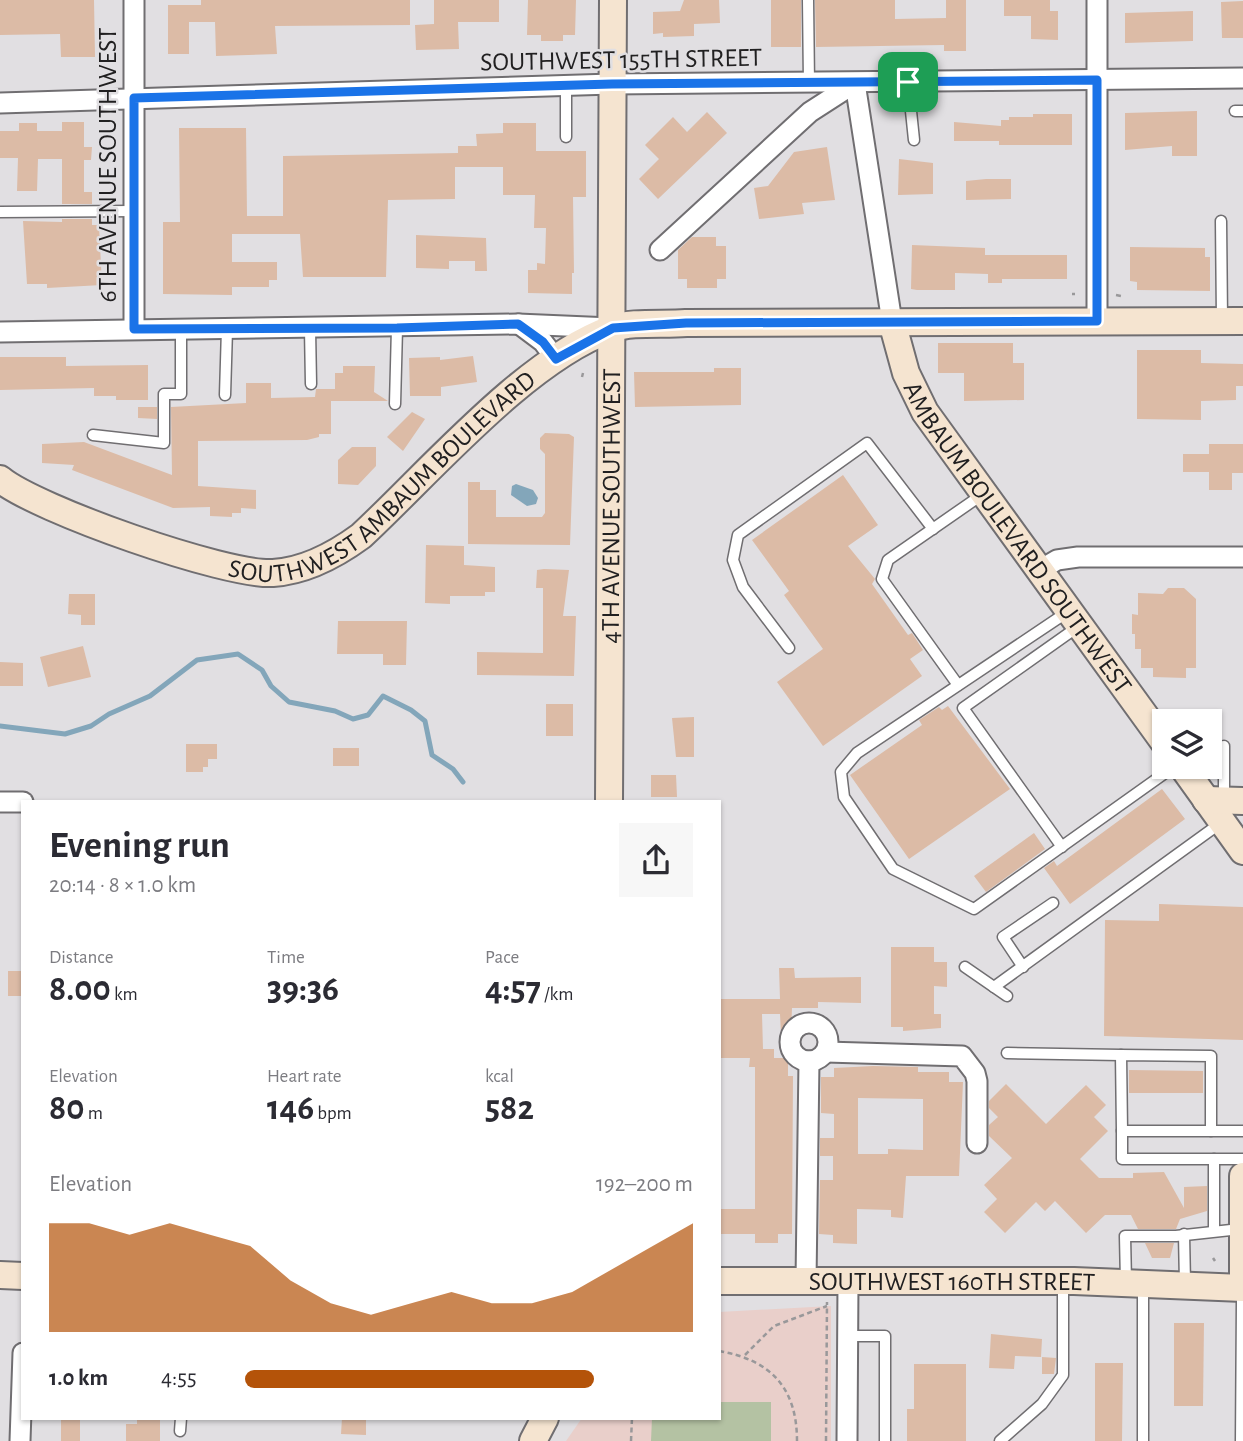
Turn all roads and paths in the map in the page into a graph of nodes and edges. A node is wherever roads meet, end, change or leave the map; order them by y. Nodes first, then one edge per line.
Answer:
1 (134, 0) edge
2 (613, 0) edge
3 (808, 0) edge
4 (1097, 0) edge
5 (1243, 78) edge
6 (1097, 80) junction
7 (908, 82) junction
8 (809, 83) junction
9 (855, 83) junction
10 (612, 84) junction
11 (566, 86) junction
12 (134, 98) junction
13 (0, 103) edge
14 (566, 136) dead end
15 (914, 140) dead end
16 (134, 211) junction
17 (0, 212) edge
18 (1221, 221) dead end
19 (660, 250) dead end
20 (1097, 321) junction
21 (1233, 321) edge
22 (892, 322) junction
23 (518, 324) junction
24 (397, 328) junction
25 (613, 328) junction
26 (134, 329) junction
27 (181, 329) junction
28 (227, 329) junction
29 (310, 329) junction
30 (0, 332) edge
31 (556, 359) junction
32 (311, 384) dead end
33 (225, 395) dead end
34 (395, 404) dead end
35 (93, 435) dead end
36 (0, 478) edge
37 (984, 494) junction
38 (933, 529) junction
39 (1243, 557) edge
40 (1040, 570) junction
41 (1074, 618) junction
42 (789, 648) dead end
43 (958, 685) junction
44 (1152, 725) edge
45 (1224, 746) dead end
46 (1157, 779) edge
47 (1196, 779) edge
48 (609, 800) edge
49 (0, 802) edge
50 (21, 802) edge
51 (1224, 806) edge
52 (1062, 847) junction
53 (1243, 851) edge
54 (1053, 903) dead end
55 (965, 967) dead end
56 (1023, 967) junction
57 (995, 987) junction
58 (1007, 996) dead end
59 (1007, 1053) dead end
60 (1121, 1055) junction
61 (1122, 1131) junction
62 (1211, 1131) junction
63 (1243, 1131) edge
64 (977, 1143) dead end
65 (1214, 1159) junction
66 (1243, 1159) edge
67 (1243, 1176) edge
68 (1227, 1229) junction
69 (1184, 1234) junction
70 (0, 1275) edge
71 (21, 1276) edge
72 (721, 1281) edge
73 (1063, 1282) junction
74 (1134, 1283) junction
75 (1185, 1285) junction
76 (821, 1286) junction
77 (1242, 1287) edge
78 (721, 1297) edge
79 (1242, 1334) edge
80 (848, 1336) junction
81 (721, 1351) edge
82 (745, 1355) junction
83 (21, 1412) edge
84 (181, 1420) edge
85 (632, 1420) edge
86 (180, 1431) dead end
87 (20, 1441) edge
88 (631, 1441) edge
89 (797, 1441) edge
90 (826, 1441) edge
91 (847, 1441) edge
92 (885, 1441) edge
93 (1000, 1441) edge
94 (1143, 1441) edge
95 (1241, 1441) edge

1 - 12 street, 6TH AVENUE SOUTHWEST
2 - 10 street, 4TH AVENUE SOUTHWEST
3 - 8 lane
4 - 6 street
5 - 6 street, SOUTHWEST 155TH STREET
6 - 7 street, SOUTHWEST 155TH STREET
6 - 20 street
7 - 9 street, SOUTHWEST 155TH STREET
7 - 15 lane
8 - 9 street, SOUTHWEST 155TH STREET
8 - 10 street, SOUTHWEST 155TH STREET
9 - 19 street
9 - 22 street
10 - 11 street, SOUTHWEST 155TH STREET
10 - 25 street, 4TH AVENUE SOUTHWEST
11 - 12 street, SOUTHWEST 155TH STREET
11 - 14 lane
12 - 13 street, SOUTHWEST 155TH STREET
12 - 16 street, 6TH AVENUE SOUTHWEST
16 - 17 lane
16 - 26 street, 6TH AVENUE SOUTHWEST
18 - 21 lane
20 - 21 street, SOUTHWEST AMBAUM BOULEVARD
20 - 22 street, SOUTHWEST AMBAUM BOULEVARD
22 - 25 street, SOUTHWEST AMBAUM BOULEVARD
22 - 37 street, AMBAUM BOULEVARD SOUTHWEST
23 - 24 street
23 - 25 street
23 - 31 street
24 - 29 street
24 - 34 lane
25 - 31 street, SOUTHWEST AMBAUM BOULEVARD
25 - 48 street, 4TH AVENUE SOUTHWEST
26 - 27 street
26 - 30 street
27 - 28 street
27 - 35 lane
28 - 29 street
28 - 33 lane
29 - 32 lane
31 - 36 street, SOUTHWEST AMBAUM BOULEVARD
37 - 38 lane
37 - 40 street, AMBAUM BOULEVARD SOUTHWEST
38 - 42 lane
38 - 43 lane
39 - 40 street
40 - 41 street, AMBAUM BOULEVARD SOUTHWEST
41 - 43 lane
41 - 44 street, AMBAUM BOULEVARD SOUTHWEST
41 - 52 lane
43 - 52 lane
45 - 51 lane
46 - 52 lane
47 - 51 street
49 - 50 street
51 - 53 street
51 - 56 lane
54 - 56 lane
55 - 57 lane
56 - 57 lane
57 - 58 lane
59 - 60 lane
60 - 61 lane
60 - 62 lane
61 - 62 lane
61 - 65 lane
62 - 63 lane
64 - 76 street
65 - 66 lane
65 - 68 lane
67 - 68 street
68 - 69 lane
68 - 77 street
69 - 74 lane
69 - 75 lane
70 - 71 street
72 - 76 street, SOUTHWEST 160TH STREET
73 - 74 street, SOUTHWEST 160TH STREET
73 - 76 street, SOUTHWEST 160TH STREET
73 - 93 lane
74 - 75 street, SOUTHWEST 160TH STREET
74 - 94 lane
75 - 77 street, SOUTHWEST 160TH STREET
76 - 78 street
76 - 80 street
76 - 82 path
76 - 90 path
77 - 79 lane
79 - 95 lane
80 - 91 street
80 - 92 lane
81 - 82 path
82 - 89 path
83 - 87 street
84 - 86 lane
85 - 88 path

